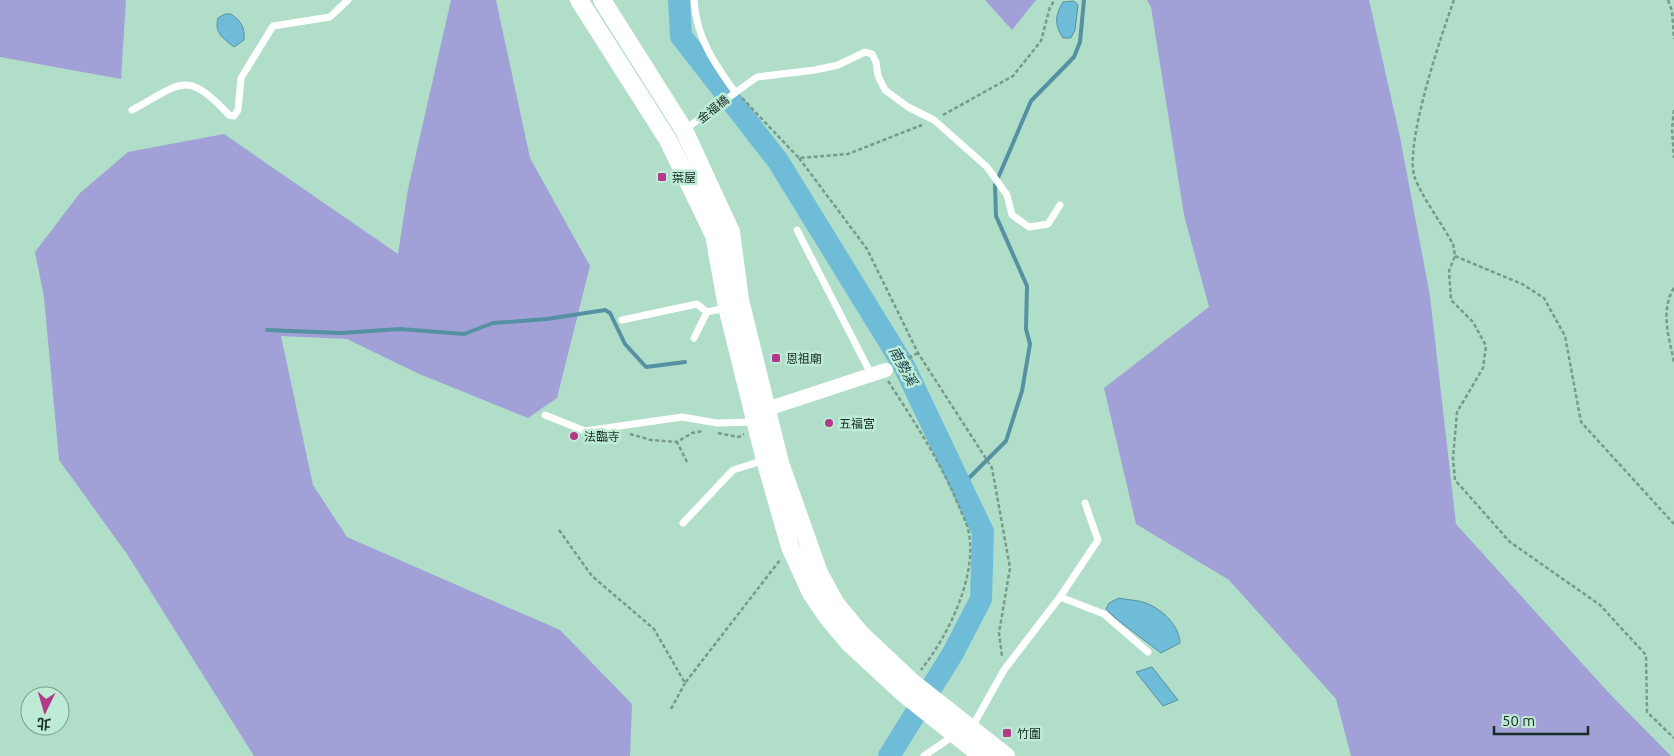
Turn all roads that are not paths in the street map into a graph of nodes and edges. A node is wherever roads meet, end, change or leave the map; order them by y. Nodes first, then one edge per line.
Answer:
1 (348, 0) edge
2 (579, 0) edge
3 (602, 0) edge
4 (694, 0) edge
5 (734, 92) junction
6 (132, 110) dead end
7 (688, 128) junction
8 (668, 140) junction
9 (1060, 205) dead end
10 (797, 230) dead end
11 (733, 304) junction
12 (707, 312) junction
13 (622, 320) dead end
14 (694, 338) dead end
15 (879, 372) joint
16 (546, 414) dead end
17 (761, 415) junction
18 (765, 460) junction
19 (1085, 503) dead end
20 (682, 523) dead end
21 (798, 544) junction
22 (1060, 597) junction
23 (1148, 652) dead end
24 (945, 719) junction
25 (971, 729) junction
26 (954, 735) junction
27 (924, 756) edge
28 (982, 756) edge
29 (1006, 756) edge

1 - 6 lane
2 - 8 street
3 - 7 street
4 - 5 lane
5 - 7 lane, 金福橋
5 - 9 lane, 金福橋
7 - 8 street
7 - 11 street
8 - 11 street
10 - 15 lane
11 - 12 lane
11 - 17 street
12 - 13 lane
12 - 14 lane
15 - 17 street
16 - 17 lane
17 - 18 street
17 - 21 street
18 - 20 lane
18 - 21 street
19 - 22 lane
21 - 24 street
22 - 23 lane
22 - 25 lane
24 - 25 street
24 - 26 street
25 - 26 street
25 - 29 street
26 - 27 lane
26 - 28 street

